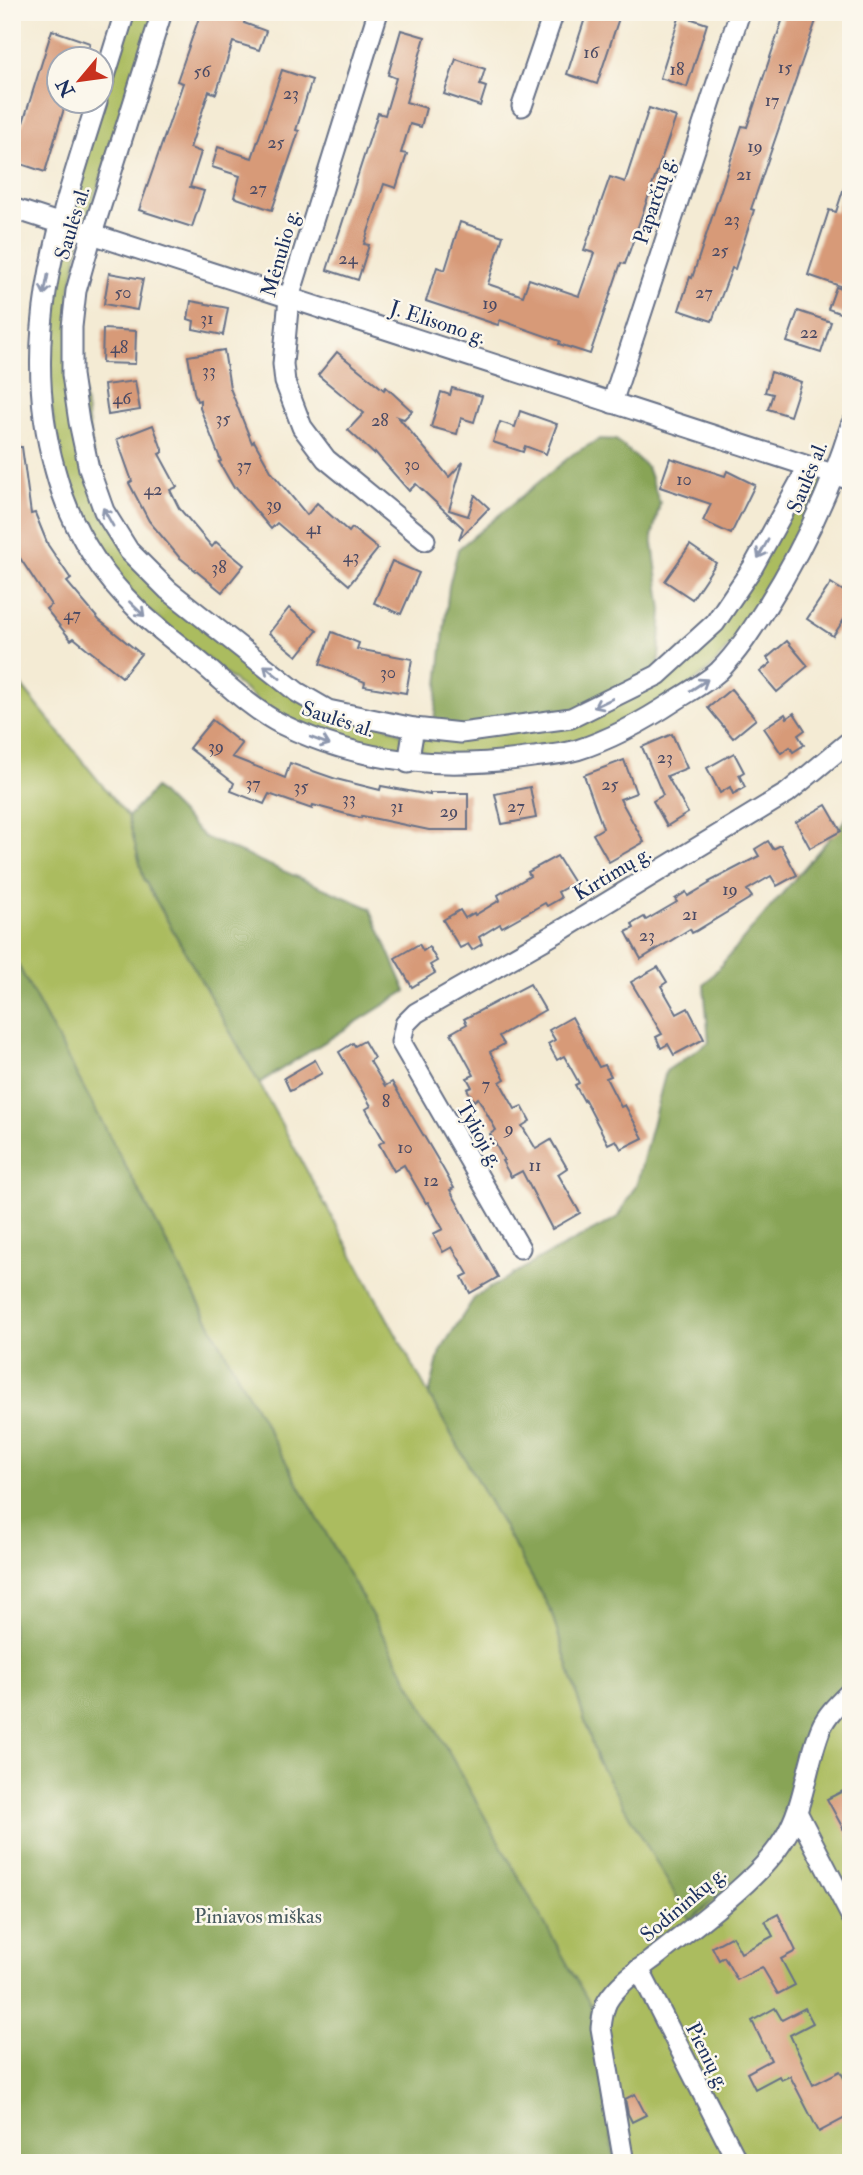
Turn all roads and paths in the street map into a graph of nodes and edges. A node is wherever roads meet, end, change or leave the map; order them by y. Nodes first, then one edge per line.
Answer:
1 (125, 12) edge
2 (162, 12) edge
3 (378, 12) edge
4 (554, 12) edge
5 (740, 12) edge
6 (114, 46) edge
7 (522, 106) dead end
8 (93, 116) edge
9 (12, 208) edge
10 (58, 224) junction
11 (92, 234) junction
12 (289, 298) junction
13 (612, 403) junction
14 (851, 425) edge
15 (808, 467) junction
16 (843, 477) edge
17 (425, 540) dead end
18 (414, 728) junction
19 (851, 740) edge
20 (408, 762) junction
21 (401, 1042) joint
22 (520, 1248) dead end
23 (851, 1691) edge
24 (798, 1814) junction
25 (851, 1916) edge
26 (639, 1969) junction
27 (624, 2163) edge
28 (738, 2163) edge

1 - 6 street
2 - 11 street, Saulės al.
3 - 12 street, Mėnulio g.
4 - 7 street
5 - 13 street, Paparčių g.
8 - 10 street, Saulės al.
9 - 10 street, J. Elisono g.
10 - 11 street, J. Elisono g.
10 -> 20 street, Saulės al.
11 - 12 street, J. Elisono g.
18 -> 11 street, Saulės al.
12 - 13 street, J. Elisono g.
12 - 17 street, Mėnulio g.
13 - 15 street, J. Elisono g.
14 - 16 street, Saulės al.
15 - 16 street, J. Elisono g.
15 -> 18 street, Saulės al.
20 -> 16 street, Saulės al.
18 - 20 street
19 - 21 street, Kirtimų g.
21 - 22 street, Tylioji g.
23 - 24 street, Sodininkų g.
24 - 25 street
24 - 26 street, Sodininkų g.
26 - 27 street, Sodininkų g.
26 - 28 street, Pienių g.

